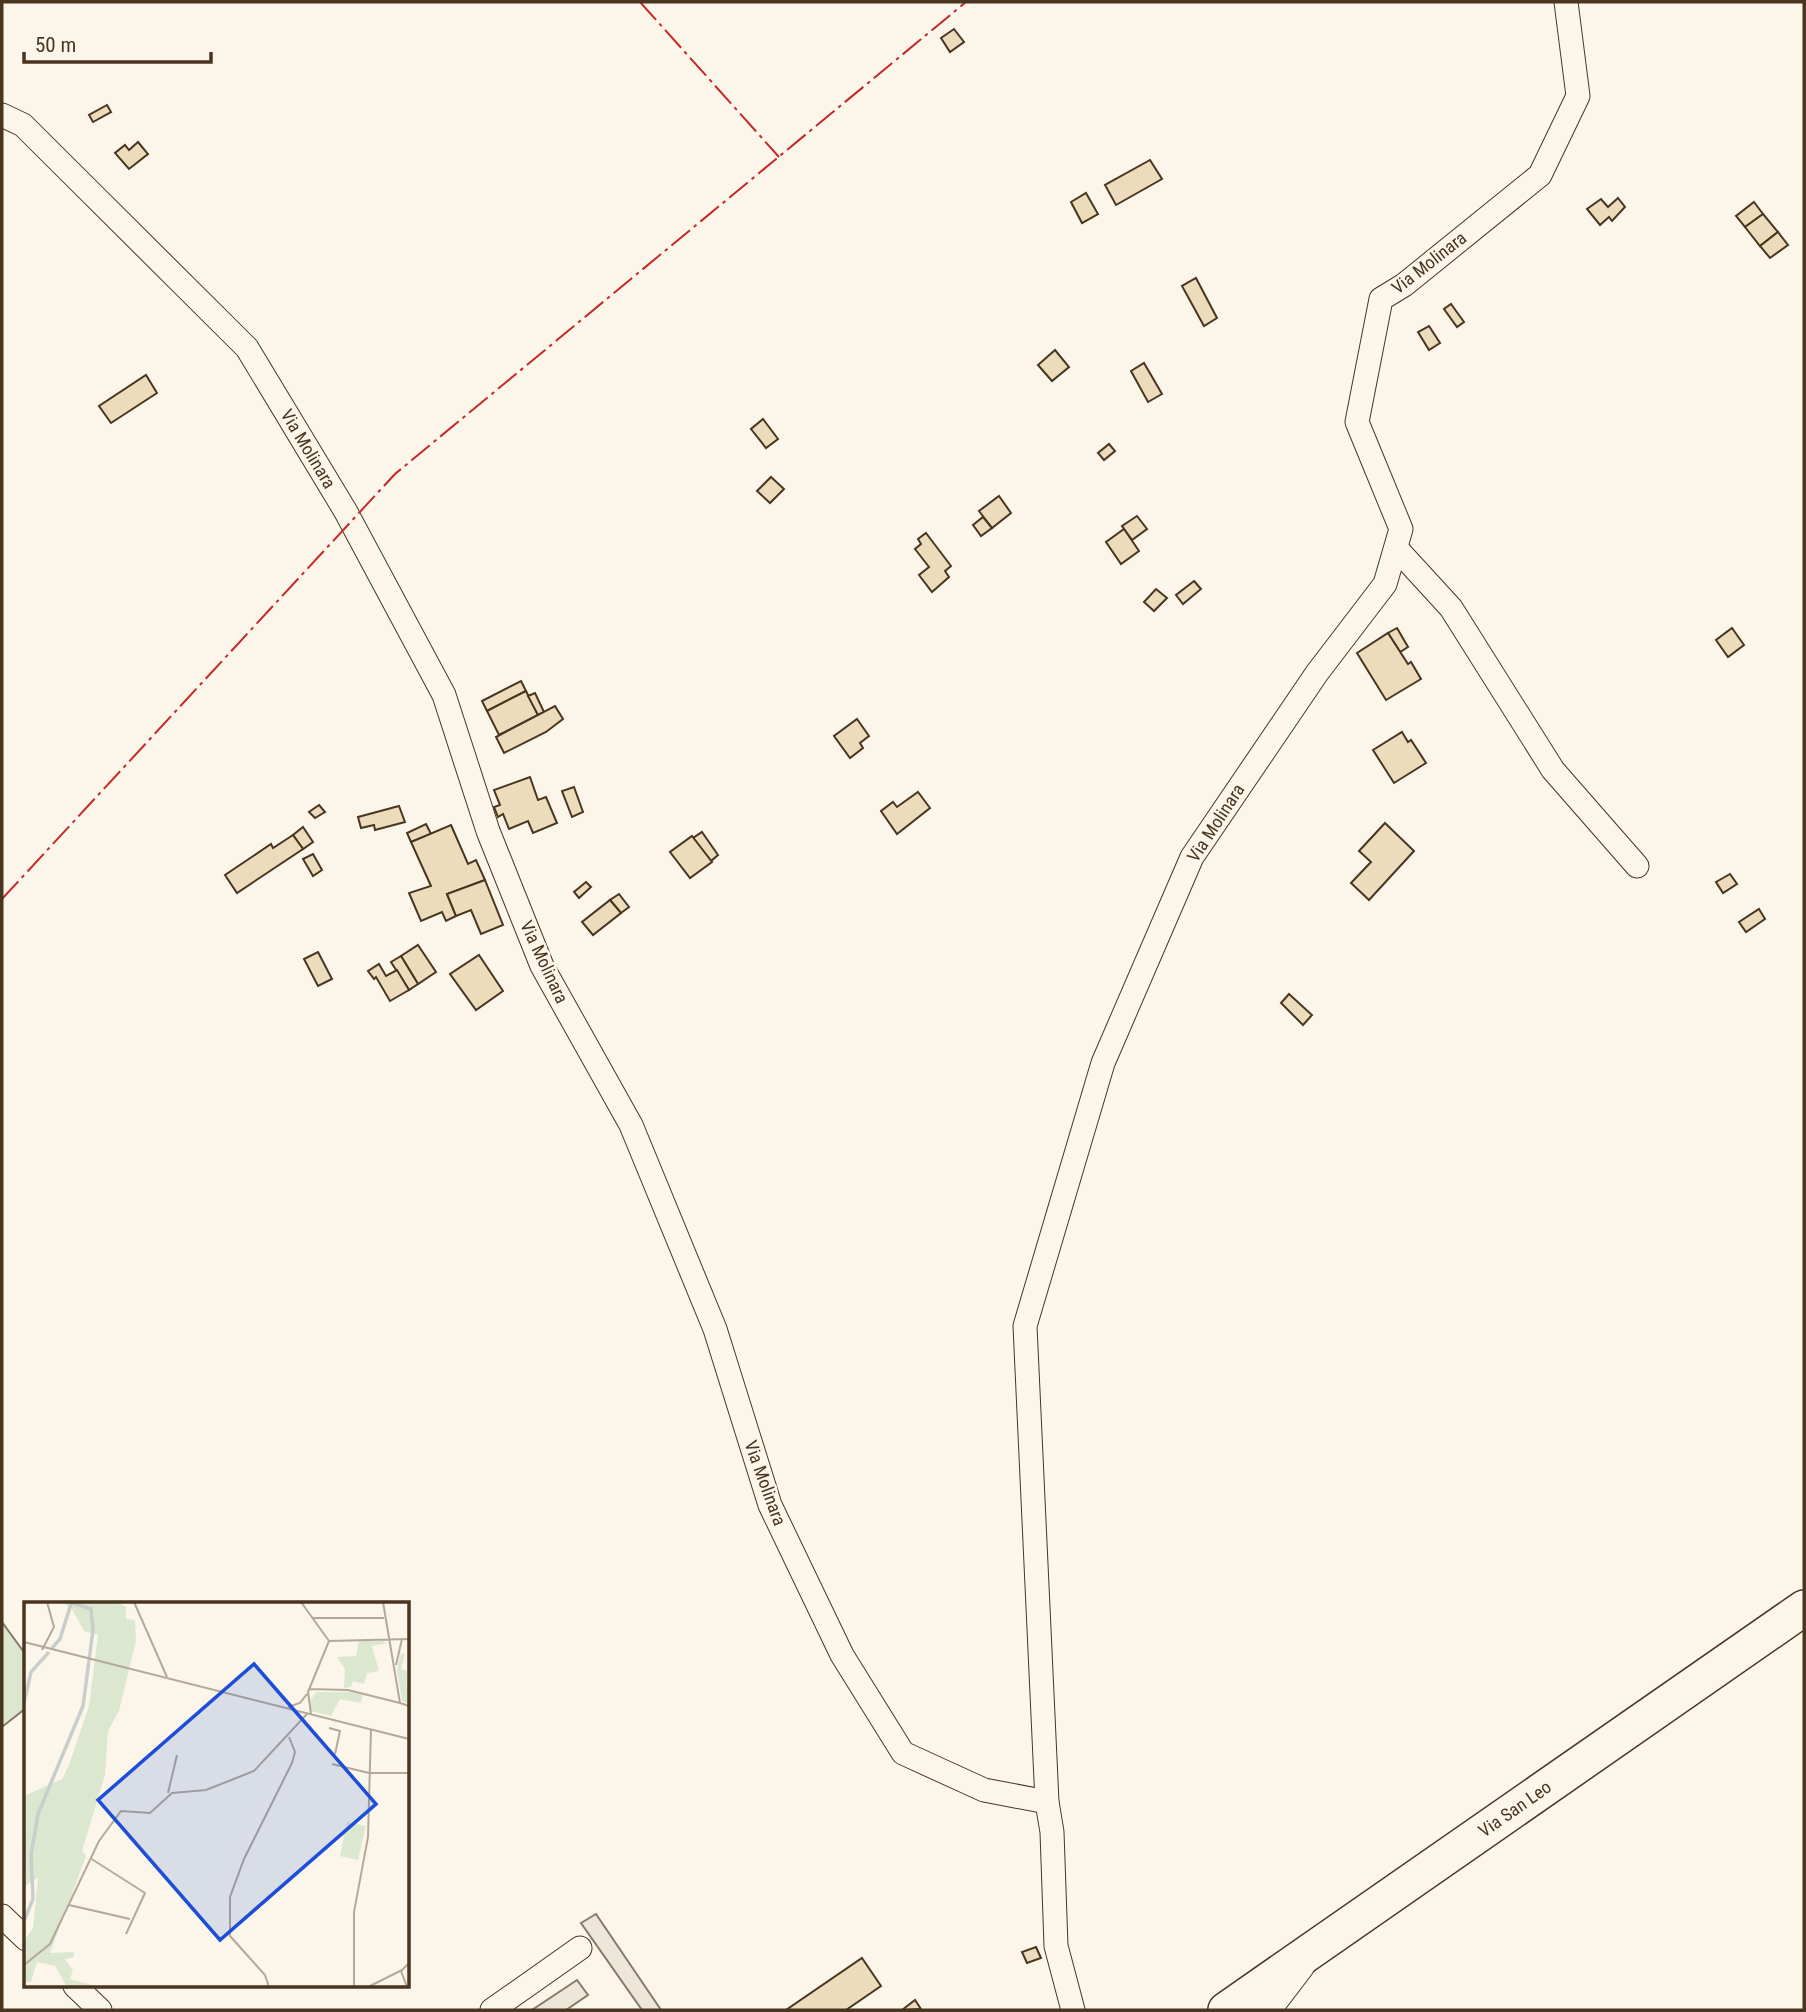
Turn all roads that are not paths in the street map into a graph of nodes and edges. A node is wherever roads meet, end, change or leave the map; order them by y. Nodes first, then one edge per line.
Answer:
1 (1566, 2) edge
2 (2, 115) edge
3 (1396, 548) junction
4 (1637, 866) dead end
5 (1804, 1608) edge
6 (1047, 1802) junction
7 (2, 1916) edge
8 (24, 1937) edge
9 (580, 1948) dead end
10 (1309, 1953) junction
11 (77, 1988) edge
12 (100, 2010) edge
13 (492, 2010) edge
14 (1073, 2010) edge
15 (1226, 2010) edge
16 (1264, 2010) edge

1 - 3 street, Via Molinara
2 - 6 street, Via Molinara
3 - 4 street
3 - 6 street, Via Molinara
5 - 10 main road, Via San Leo
6 - 14 street, Via Molinara
7 - 8 street
9 - 13 street
10 - 15 main road, Via San Leo
10 - 16 street
11 - 12 street

